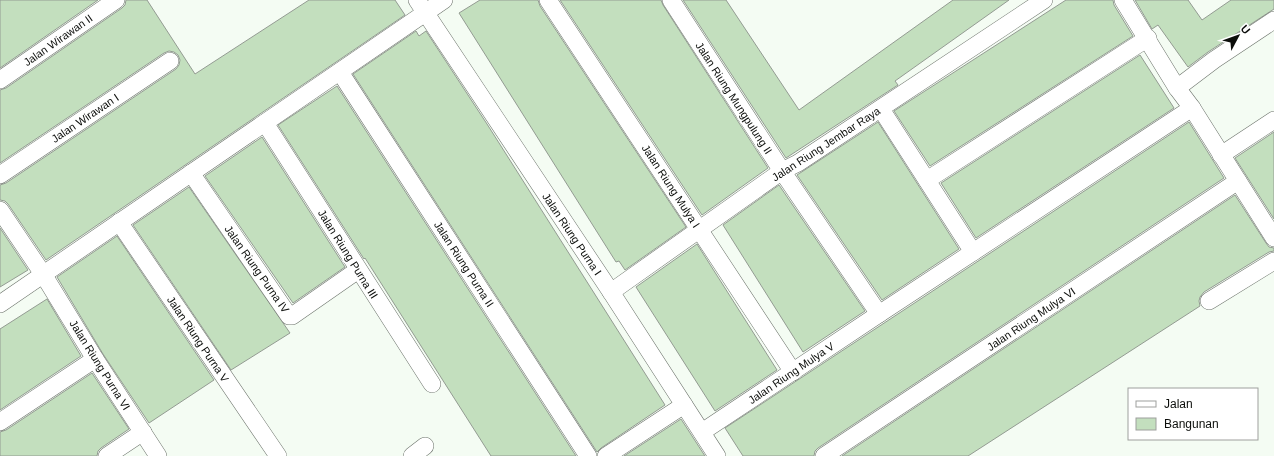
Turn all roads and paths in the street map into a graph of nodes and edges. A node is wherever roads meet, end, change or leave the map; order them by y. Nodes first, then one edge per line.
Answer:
1 (116, 0) edge
2 (444, 0) edge
3 (548, 0) edge
4 (671, 0) edge
5 (1044, 0) edge
6 (1123, 0) edge
7 (421, 7) edge
8 (1274, 20) edge
9 (1148, 38) junction
10 (170, 61) dead end
11 (340, 72) junction
12 (0, 80) edge
13 (1177, 88) junction
14 (881, 108) junction
15 (1192, 108) junction
16 (1274, 120) edge
17 (265, 122) junction
18 (1221, 155) junction
19 (782, 171) junction
20 (191, 173) junction
21 (0, 175) edge
22 (927, 180) junction
23 (1238, 181) junction
24 (0, 210) edge
25 (119, 222) junction
26 (1271, 227) edge
27 (700, 229) junction
28 (973, 252) junction
29 (1274, 262) edge
30 (358, 270) junction
31 (43, 274) junction
32 (611, 292) junction
33 (1210, 301) dead end
34 (0, 304) edge
35 (879, 314) junction
36 (95, 359) junction
37 (793, 372) junction
38 (432, 384) dead end
39 (684, 405) junction
40 (0, 422) edge
41 (143, 432) junction
42 (702, 432) junction
43 (106, 456) edge
44 (158, 456) edge
45 (278, 456) edge
46 (588, 456) edge
47 (606, 456) edge
48 (717, 456) edge
49 (824, 456) edge

1 - 12 street, Jalan Wirawan II
2 - 7 street
3 - 27 street, Jalan Riung Mulya I
4 - 19 street, Jalan Riung Mungpulung II
5 - 14 street, Jalan Riung Jembar Raya
6 - 9 street
7 - 11 street
7 - 32 street, Jalan Riung Purna I
8 - 13 street
9 - 13 street
9 - 22 street
10 - 21 street, Jalan Wirawan I
11 - 17 street
11 - 46 street, Jalan Riung Purna II
13 - 15 street
14 - 19 street, Jalan Riung Jembar Raya
14 - 22 street
15 - 18 street
15 - 28 street, Jalan Riung Mulya V
16 - 18 street
17 - 20 street
17 - 30 street, Jalan Riung Purna III
18 - 23 street
19 - 27 street, Jalan Riung Jembar Raya
19 - 35 street, Jalan Riung Mungpulung II
20 - 25 street
20 - 30 street, Jalan Riung Purna IV
22 - 28 street
23 - 26 street
23 - 49 street, Jalan Riung Mulya VI
24 - 31 street, Jalan Riung Purna VI
25 - 31 street
25 - 45 street, Jalan Riung Purna V
27 - 32 street, Jalan Riung Jembar Raya
27 - 37 street, Jalan Riung Mulya I
28 - 35 street, Jalan Riung Mulya V
29 - 33 street
30 - 38 street, Jalan Riung Purna III
31 - 34 street
31 - 36 street, Jalan Riung Purna VI
32 - 39 street, Jalan Riung Purna I
35 - 37 street, Jalan Riung Mulya V
36 - 40 street
36 - 41 street, Jalan Riung Purna VI
37 - 42 street, Jalan Riung Mulya V
39 - 42 street, Jalan Riung Purna I
39 - 47 street
41 - 43 street
41 - 44 street, Jalan Riung Purna VI
42 - 48 street, Jalan Riung Purna I

